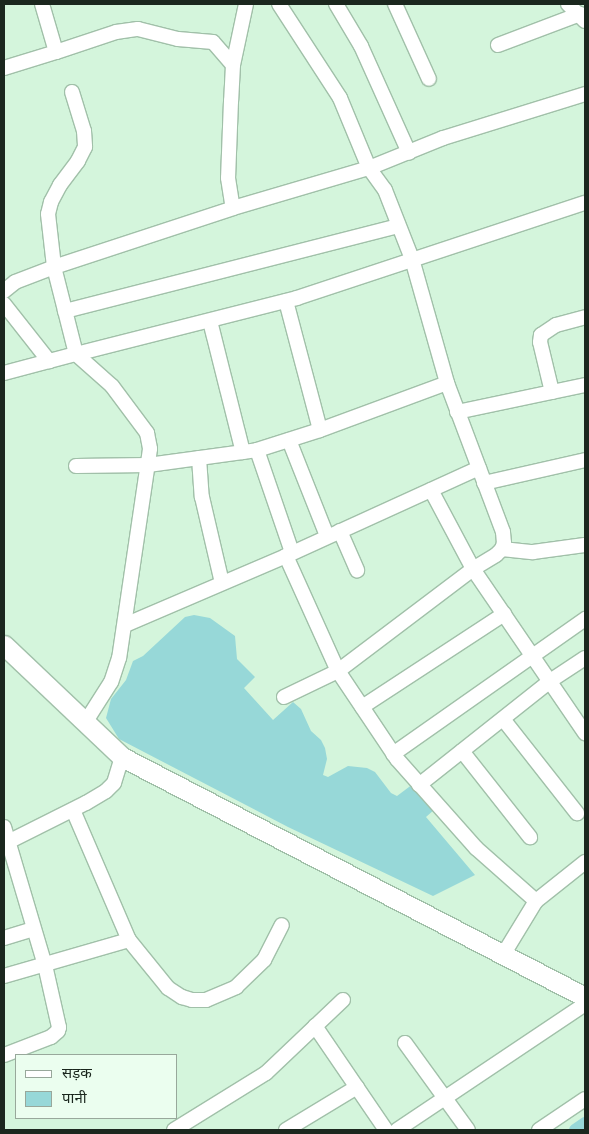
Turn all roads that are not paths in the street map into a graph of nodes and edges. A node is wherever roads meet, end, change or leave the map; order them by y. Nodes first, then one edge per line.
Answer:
1 (42, 4) edge
2 (246, 4) edge
3 (279, 4) edge
4 (336, 4) edge
5 (394, 4) edge
6 (568, 4) edge
7 (583, 18) edge
8 (498, 45) dead end
9 (56, 52) junction
10 (233, 65) junction
11 (4, 68) edge
12 (429, 79) dead end
13 (72, 92) dead end
14 (585, 94) edge
15 (409, 152) junction
16 (369, 168) junction
17 (585, 204) edge
18 (233, 208) junction
19 (398, 226) junction
20 (412, 260) junction
21 (54, 267) junction
22 (4, 291) edge
23 (286, 301) junction
24 (4, 304) edge
25 (65, 311) junction
26 (585, 317) edge
27 (210, 320) junction
28 (76, 354) junction
29 (49, 361) junction
30 (4, 373) edge
31 (447, 383) junction
32 (585, 385) edge
33 (552, 392) junction
34 (457, 412) junction
35 (320, 430) junction
36 (289, 440) junction
37 (250, 451) junction
38 (199, 458) junction
39 (585, 460) edge
40 (148, 465) junction
41 (76, 466) dead end
42 (479, 468) junction
43 (484, 482) junction
44 (431, 490) junction
45 (334, 534) junction
46 (585, 545) edge
47 (502, 549) junction
48 (289, 554) junction
49 (358, 570) dead end
50 (473, 570) junction
51 (222, 583) junction
52 (504, 614) junction
53 (585, 618) edge
54 (125, 625) junction
55 (4, 646) edge
56 (531, 656) junction
57 (585, 658) edge
58 (338, 671) junction
59 (550, 681) junction
60 (284, 697) dead end
61 (362, 707) junction
62 (503, 718) junction
63 (85, 723) junction
64 (585, 733) edge
65 (462, 751) junction
66 (394, 754) junction
67 (122, 757) junction
68 (419, 785) junction
69 (73, 810) junction
70 (577, 813) dead end
71 (4, 827) edge
72 (530, 837) dead end
73 (6, 843) edge
74 (585, 862) edge
75 (536, 901) junction
76 (282, 925) dead end
77 (33, 928) junction
78 (4, 938) edge
79 (129, 940) junction
80 (503, 954) junction
81 (45, 965) junction
82 (4, 976) edge
83 (585, 997) edge
84 (343, 1000) dead end
85 (585, 1004) edge
86 (315, 1026) junction
87 (405, 1043) dead end
88 (4, 1055) edge
89 (357, 1087) junction
90 (445, 1098) junction
91 (585, 1099) edge
92 (556, 1127) edge
93 (183, 1128) edge
94 (286, 1130) edge
95 (386, 1130) edge
96 (397, 1130) edge
97 (468, 1130) edge
98 (539, 1130) edge

1 - 9 street
2 - 10 street
3 - 16 street
4 - 15 street
5 - 12 street
6 - 7 street
7 - 8 street
9 - 10 street
9 - 11 street
10 - 18 street
13 - 21 street
14 - 15 street
15 - 16 street
16 - 18 street
16 - 19 street
17 - 20 street
18 - 21 street
19 - 20 street
19 - 25 street
20 - 23 street
20 - 31 street
21 - 22 street
21 - 25 street
23 - 27 street
23 - 35 street
24 - 29 street
25 - 28 street
26 - 33 street
27 - 28 street
27 - 37 street
28 - 29 street
28 - 40 street
29 - 30 street
31 - 34 street
31 - 35 street
32 - 33 street
33 - 34 street
34 - 42 street
35 - 36 street
36 - 37 street
36 - 45 street
37 - 38 street
37 - 48 street
38 - 40 street
38 - 51 street
39 - 43 street
40 - 41 street
40 - 54 street
42 - 43 street
42 - 44 street
43 - 47 street
44 - 45 street
44 - 50 street
45 - 48 street
45 - 49 street
46 - 47 street
47 - 50 street
48 - 51 street
48 - 58 street
50 - 52 street
50 - 58 street
51 - 54 street
52 - 56 street
52 - 61 street
53 - 56 street
54 - 63 street
55 - 63 main road
56 - 59 street
56 - 66 street
57 - 59 street
58 - 60 street
58 - 61 street
59 - 62 street
59 - 64 street
61 - 66 street
62 - 65 street
62 - 70 street
63 - 67 main road
65 - 68 street
65 - 72 street
66 - 68 street
67 - 69 street
67 - 80 main road
68 - 75 street
69 - 73 street
69 - 79 street
71 - 73 street
73 - 77 street
74 - 75 street
75 - 80 street
76 - 79 street
77 - 78 street
77 - 81 street
79 - 81 street
80 - 83 main road
81 - 82 street
81 - 88 street
84 - 86 street
85 - 90 street
86 - 89 street
86 - 93 street
87 - 90 street
89 - 94 street
89 - 95 street
90 - 96 street
90 - 97 street
91 - 92 street
92 - 98 street

